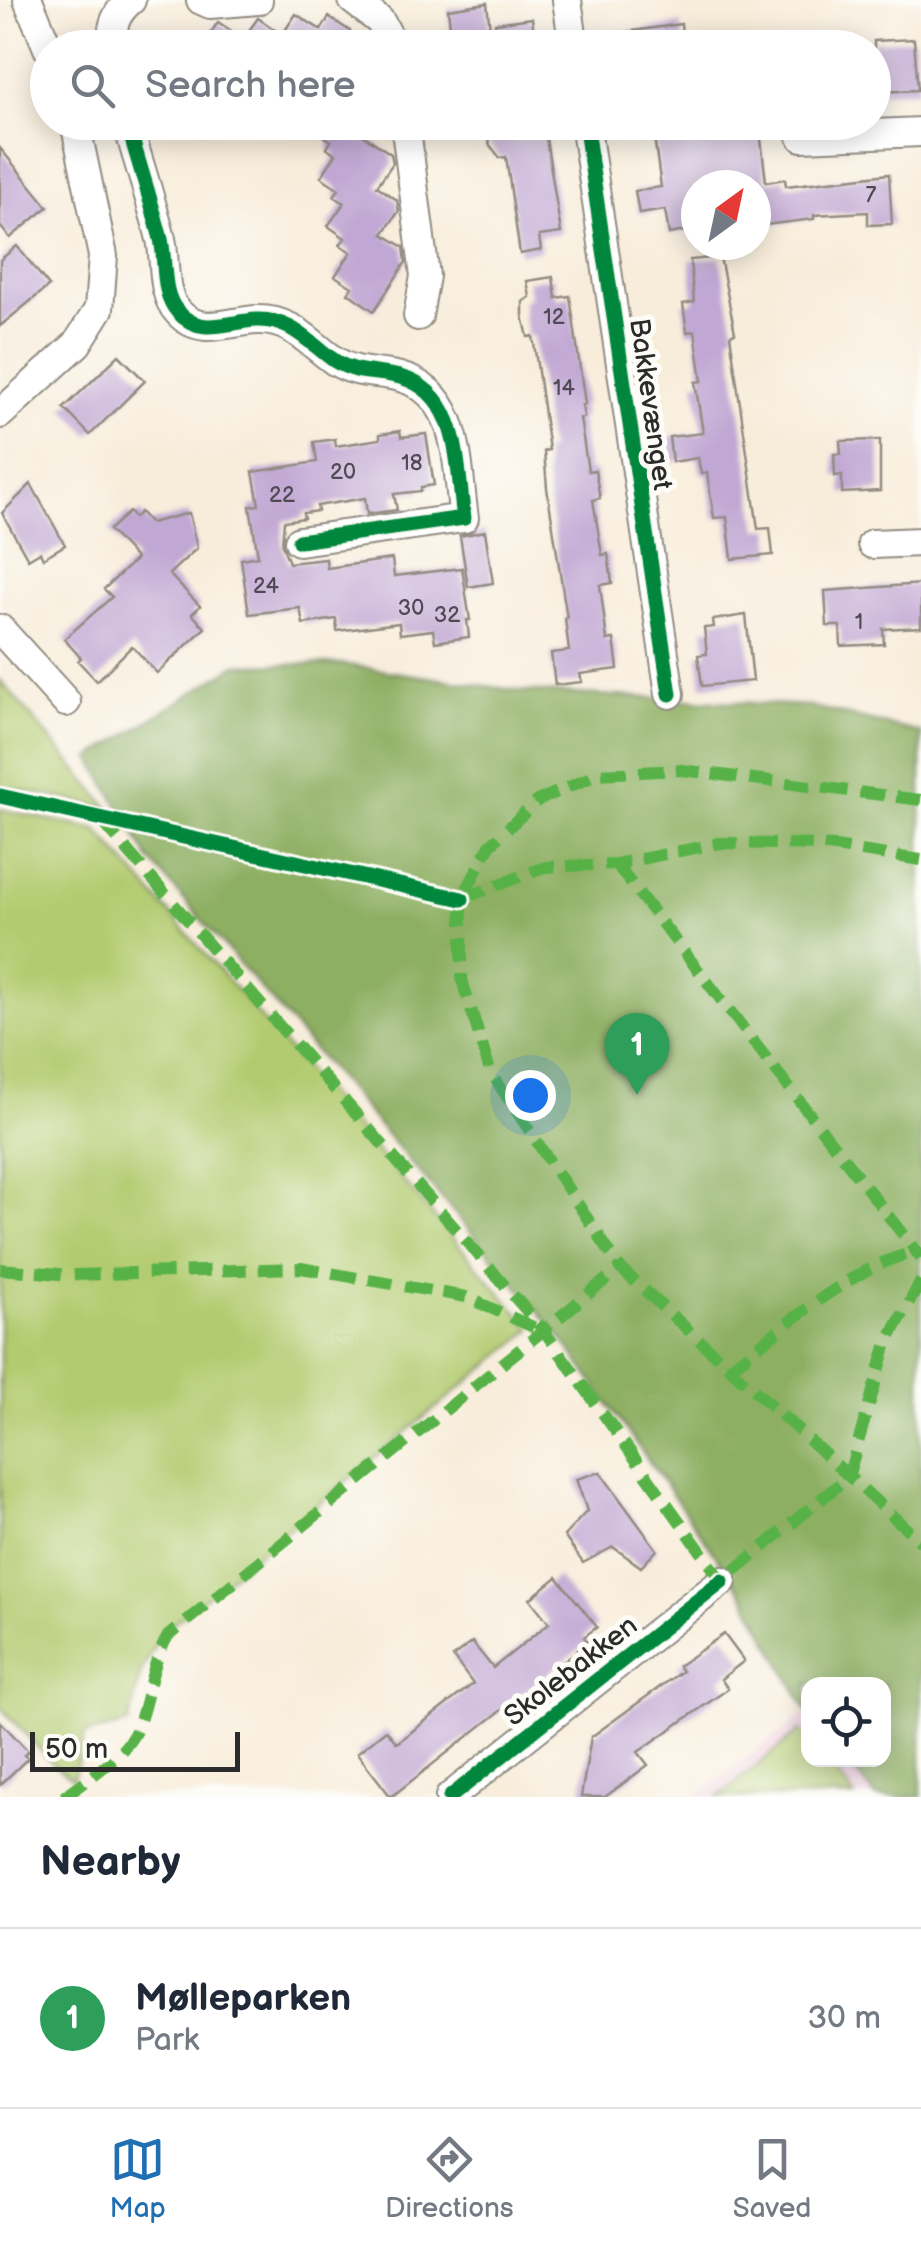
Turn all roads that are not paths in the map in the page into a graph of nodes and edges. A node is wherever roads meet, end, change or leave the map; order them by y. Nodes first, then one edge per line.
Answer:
1 (28, 0) edge
2 (131, 0) edge
3 (201, 0) edge
4 (258, 0) edge
5 (353, 0) edge
6 (567, 0) edge
7 (40, 30) edge
8 (111, 30) edge
9 (385, 30) edge
10 (571, 30) edge
11 (921, 132) edge
12 (891, 133) edge
13 (78, 140) edge
14 (132, 140) edge
15 (407, 140) edge
16 (588, 140) edge
17 (418, 316) dead end
18 (0, 414) edge
19 (298, 541) dead end
20 (921, 542) edge
21 (872, 544) dead end
22 (0, 629) edge
23 (670, 694) dead end
24 (66, 702) dead end
25 (722, 1581) dead end
26 (450, 1797) edge

1 - 7 street
2 - 8 street
3 - 4 street
5 - 9 street
6 - 10 street
11 - 12 street
13 - 18 street
14 - 19 street
15 - 17 street
16 - 23 street, Bakkevænget
20 - 21 street
22 - 24 street
25 - 26 street, Skolebakken

